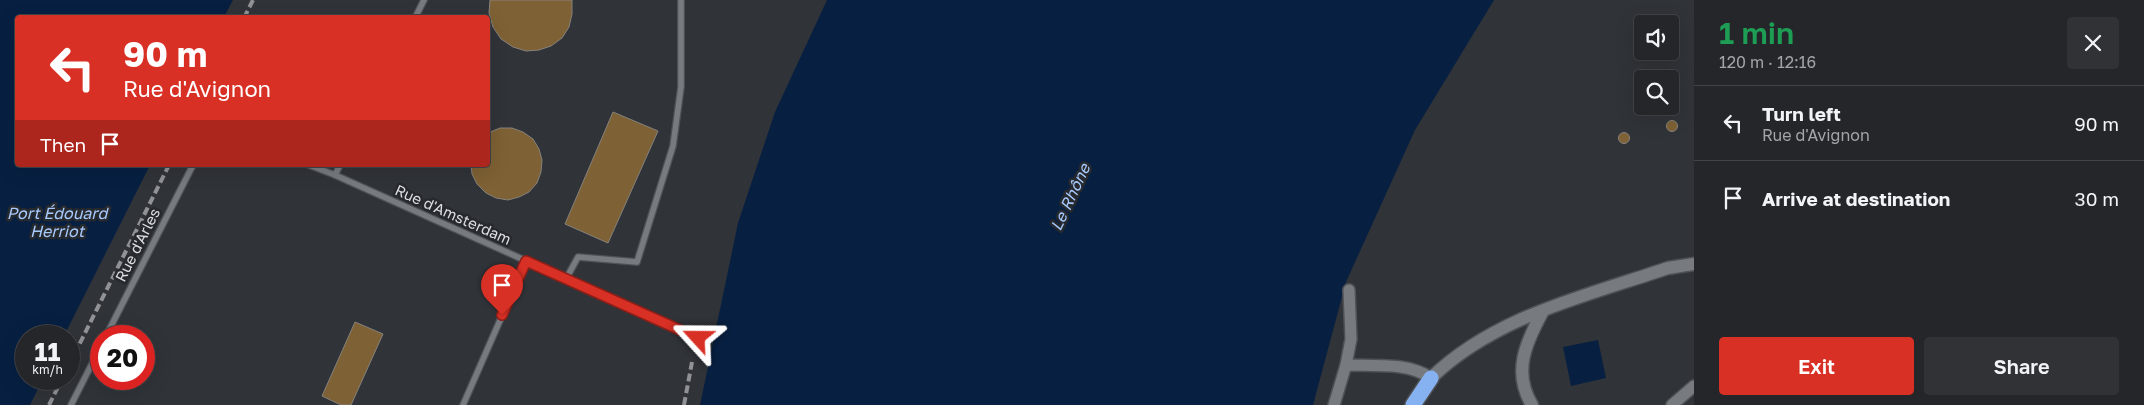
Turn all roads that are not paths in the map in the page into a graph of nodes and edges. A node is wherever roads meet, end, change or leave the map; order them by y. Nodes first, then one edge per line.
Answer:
1 (424, 0) edge
2 (681, 0) edge
3 (416, 15) edge
4 (192, 167) edge
5 (314, 167) edge
6 (339, 167) edge
7 (335, 175) junction
8 (526, 261) junction
9 (1694, 264) edge
10 (566, 279) junction
11 (1349, 290) dead end
12 (1543, 311) junction
13 (112, 325) edge
14 (698, 338) dead end
15 (1346, 365) junction
16 (90, 368) edge
17 (1432, 378) junction
18 (1694, 386) edge
19 (71, 405) edge
20 (463, 405) edge
21 (1334, 405) edge
22 (1413, 405) edge
23 (1532, 405) edge
24 (1672, 405) edge

1 - 3 lane
2 - 10 lane
4 - 13 lane, Rue d'Arles
5 - 7 lane
6 - 7 lane
7 - 8 lane, Rue d'Amsterdam
8 - 10 lane, Rue d'Amsterdam
8 - 20 lane
9 - 12 street
10 - 14 lane, Rue d'Amsterdam
11 - 15 street
12 - 17 street
12 - 23 street
15 - 17 street
15 - 21 street
16 - 19 lane
17 - 22 highway
18 - 24 street

